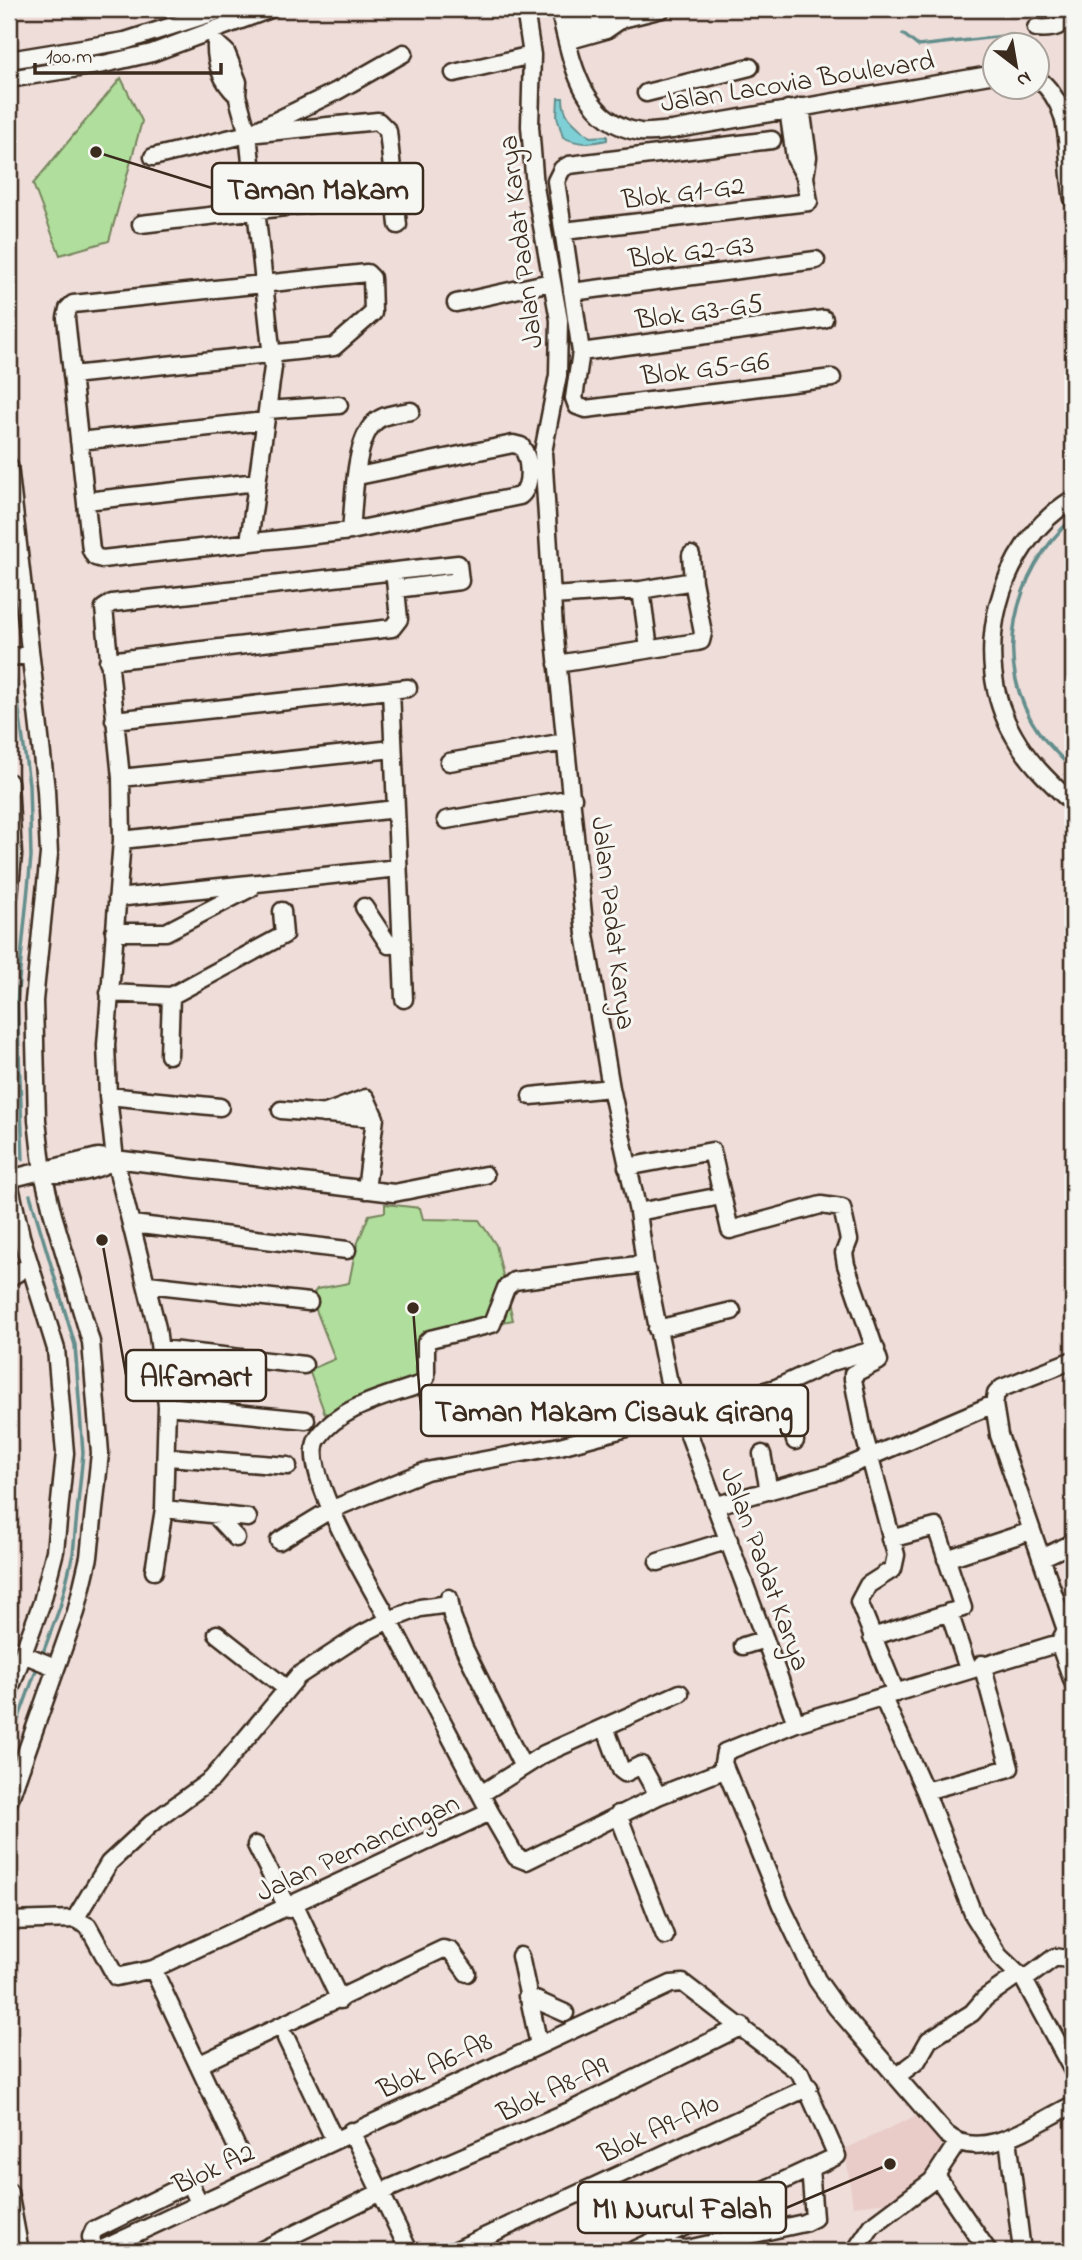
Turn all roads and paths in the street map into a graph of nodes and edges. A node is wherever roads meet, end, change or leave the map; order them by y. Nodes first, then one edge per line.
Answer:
1 (225, 9) edge
2 (271, 9) edge
3 (525, 9) edge
4 (559, 9) edge
5 (662, 9) edge
6 (1073, 11) edge
7 (205, 16) junction
8 (1036, 27) dead end
9 (565, 35) junction
10 (214, 38) junction
11 (404, 53) dead end
12 (532, 55) junction
13 (9, 60) edge
14 (750, 67) dead end
15 (454, 73) dead end
16 (981, 76) edge
17 (9, 79) edge
18 (1050, 90) edge
19 (646, 93) dead end
20 (794, 108) junction
21 (248, 134) junction
22 (772, 140) dead end
23 (153, 157) dead end
24 (395, 194) junction
25 (1073, 199) edge
26 (256, 210) junction
27 (141, 224) dead end
28 (398, 225) dead end
29 (564, 231) junction
30 (816, 260) dead end
31 (551, 282) junction
32 (264, 283) junction
33 (572, 292) junction
34 (456, 303) dead end
35 (824, 319) dead end
36 (581, 352) junction
37 (271, 354) junction
38 (72, 375) junction
39 (832, 378) dead end
40 (339, 405) dead end
41 (411, 411) dead end
42 (266, 416) junction
43 (79, 441) junction
44 (9, 466) edge
45 (358, 477) junction
46 (257, 482) junction
47 (1073, 499) edge
48 (86, 501) junction
49 (351, 531) junction
50 (249, 542) junction
51 (691, 555) dead end
52 (394, 572) junction
53 (693, 581) junction
54 (396, 589) junction
55 (641, 590) junction
56 (552, 596) junction
57 (649, 649) junction
58 (28, 655) junction
59 (9, 657) edge
60 (108, 661) junction
61 (558, 664) junction
62 (408, 688) dead end
63 (391, 690) junction
64 (114, 720) junction
65 (565, 742) junction
66 (393, 749) junction
67 (449, 762) dead end
68 (121, 778) junction
69 (9, 782) edge
70 (573, 798) junction
71 (1073, 804) edge
72 (396, 809) junction
73 (446, 820) dead end
74 (122, 840) junction
75 (398, 868) junction
76 (261, 883) junction
77 (9, 896) edge
78 (117, 898) junction
79 (363, 907) dead end
80 (282, 911) dead end
81 (114, 932) junction
82 (402, 943) junction
83 (109, 993) junction
84 (171, 996) junction
85 (404, 999) dead end
86 (169, 1055) dead end
87 (611, 1088) junction
88 (108, 1096) junction
89 (531, 1096) dead end
90 (220, 1107) dead end
91 (281, 1110) dead end
92 (115, 1160) junction
93 (627, 1167) junction
94 (43, 1173) junction
95 (485, 1175) dead end
96 (9, 1180) edge
97 (366, 1190) junction
98 (721, 1196) junction
99 (638, 1212) junction
100 (132, 1224) junction
101 (347, 1250) dead end
102 (645, 1264) junction
103 (9, 1265) edge
104 (30, 1265) junction
105 (9, 1278) edge
106 (148, 1284) junction
107 (309, 1302) dead end
108 (732, 1311) dead end
109 (657, 1329) junction
110 (161, 1349) junction
111 (876, 1349) junction
112 (1073, 1360) edge
113 (304, 1365) dead end
114 (784, 1386) junction
115 (993, 1404) junction
116 (167, 1406) junction
117 (680, 1412) junction
118 (306, 1420) dead end
119 (795, 1440) dead end
120 (762, 1454) dead end
121 (870, 1455) junction
122 (168, 1457) junction
123 (288, 1466) dead end
124 (769, 1491) junction
125 (717, 1505) junction
126 (164, 1509) junction
127 (330, 1510) junction
128 (214, 1514) junction
129 (248, 1518) dead end
130 (1031, 1531) junction
131 (236, 1538) dead end
132 (890, 1539) junction
133 (729, 1540) junction
134 (279, 1541) dead end
135 (1073, 1543) edge
136 (1041, 1558) junction
137 (946, 1559) junction
138 (659, 1562) dead end
139 (154, 1571) dead end
140 (949, 1612) junction
141 (389, 1620) junction
142 (217, 1634) dead end
143 (872, 1637) junction
144 (765, 1639) junction
145 (1066, 1640) edge
146 (743, 1646) dead end
147 (23, 1654) junction
148 (55, 1667) junction
149 (975, 1667) junction
150 (1073, 1682) edge
151 (287, 1689) junction
152 (9, 1692) edge
153 (680, 1693) dead end
154 (889, 1695) junction
155 (796, 1723) junction
156 (606, 1727) junction
157 (523, 1767) junction
158 (724, 1770) junction
159 (925, 1791) junction
160 (481, 1794) junction
161 (658, 1796) junction
162 (9, 1801) edge
163 (490, 1812) junction
164 (618, 1814) junction
165 (256, 1845) dead end
166 (292, 1907) junction
167 (75, 1919) junction
168 (9, 1922) edge
169 (665, 1936) dead end
170 (520, 1956) dead end
171 (1073, 1960) edge
172 (153, 1969) junction
173 (467, 1973) dead end
174 (1022, 1977) junction
175 (527, 1996) junction
176 (340, 2000) junction
177 (565, 2013) dead end
178 (742, 2026) junction
179 (286, 2038) dead end
180 (539, 2045) junction
181 (198, 2064) junction
182 (1073, 2071) edge
183 (897, 2076) junction
184 (808, 2087) junction
185 (1073, 2105) edge
186 (351, 2131) junction
187 (1008, 2138) junction
188 (334, 2139) junction
189 (957, 2143) junction
190 (239, 2152) dead end
191 (810, 2168) junction
192 (936, 2175) junction
193 (9, 2192) edge
194 (381, 2192) junction
195 (639, 2248) edge
196 (985, 2250) edge
197 (20, 2251) edge
198 (95, 2251) edge
199 (260, 2251) edge
200 (409, 2251) edge
201 (454, 2251) edge
202 (855, 2251) edge
203 (1021, 2251) edge

1 - 7 street
2 - 10 street
3 - 12 street, Jalan Padat Karya
4 - 9 street, Jalan Lacovia Boulevard
5 - 9 street
6 - 8 street
7 - 10 street
7 - 13 street
9 - 20 street, Jalan Lacovia Boulevard
10 - 17 street
10 - 21 street
11 - 21 street
12 - 15 street
12 - 31 street, Jalan Padat Karya
14 - 19 street
16 - 20 street, Jalan Lacovia Boulevard
18 - 25 street
20 - 29 street, Blok G1-G2
21 - 23 street
21 - 24 street
21 - 26 street
22 - 29 street
24 - 26 street
24 - 28 street
26 - 27 street
26 - 32 street
29 - 33 street
30 - 33 street, Blok G2-G3
31 - 34 street
31 - 56 street, Jalan Padat Karya
32 - 37 street
32 - 37 street
32 - 38 street
33 - 36 street
35 - 36 street, Blok G3-G5
36 - 39 street, Blok G5-G6
37 - 38 street
37 - 42 street
38 - 43 street
40 - 42 street
41 - 45 street
42 - 43 street
42 - 46 street
43 - 48 street
44 - 58 street
45 - 49 street
45 - 49 street
46 - 48 street
46 - 50 street
47 - 71 street
48 - 50 street
49 - 50 street
51 - 53 street
52 - 54 street
52 - 54 street
52 - 60 street
53 - 55 street
53 - 57 street
54 - 60 street
55 - 56 street
55 - 57 street
56 - 61 street, Jalan Padat Karya
57 - 61 street
58 - 59 street
58 - 94 street
60 - 64 street
61 - 65 street, Jalan Padat Karya
62 - 63 street
63 - 64 street
63 - 66 street
64 - 68 street
65 - 67 street
65 - 70 street, Jalan Padat Karya
66 - 68 street
66 - 72 street
68 - 74 street
69 - 77 street
70 - 73 street
70 - 87 street, Jalan Padat Karya
72 - 74 street
72 - 75 street
74 - 78 street
75 - 76 street
75 - 82 street
76 - 78 street
76 - 81 street
78 - 81 street
79 - 82 street
80 - 84 street
81 - 83 street
82 - 85 street
83 - 84 street
83 - 88 street
84 - 86 street
87 - 89 street
87 - 93 street, Jalan Padat Karya
88 - 90 street
88 - 92 street
91 - 97 street
92 - 94 street
92 - 97 street
92 - 100 street
93 - 98 street
93 - 99 street, Jalan Padat Karya
94 - 96 street
94 - 148 street
95 - 97 street
96 - 104 street
98 - 99 street
98 - 111 street
99 - 102 street, Jalan Padat Karya
100 - 101 street
100 - 106 street
102 - 109 street, Jalan Padat Karya
102 - 127 street
103 - 104 street
104 - 105 street
104 - 147 street
106 - 107 street
106 - 110 street
108 - 109 street
109 - 117 street, Jalan Padat Karya
110 - 113 street
110 - 116 street
111 - 114 street
111 - 121 street
112 - 115 street
114 - 117 street
114 - 119 street
115 - 121 street
115 - 130 street
116 - 118 street
116 - 122 street
117 - 125 street, Jalan Padat Karya
117 - 127 street
120 - 124 street
121 - 124 street
121 - 132 street
122 - 123 street
122 - 126 street
124 - 125 street
125 - 133 street, Jalan Padat Karya
126 - 128 street
126 - 139 street
127 - 134 street
127 - 141 street
128 - 129 street
128 - 131 street
130 - 136 street
130 - 137 street
132 - 137 street
132 - 143 street
133 - 138 street
133 - 144 street, Jalan Padat Karya
135 - 136 street
136 - 145 street
137 - 140 street
140 - 143 street
140 - 149 street
141 - 151 street
141 - 157 street
141 - 160 street
142 - 151 street
143 - 154 street
144 - 146 street
144 - 155 street, Jalan Padat Karya
145 - 149 street
145 - 150 street
147 - 148 street
147 - 152 street
148 - 162 street
149 - 154 street
149 - 159 street
151 - 167 street
153 - 156 street
154 - 155 street
154 - 159 street
155 - 158 street
156 - 157 street
156 - 161 street
157 - 160 street
158 - 161 street, Jalan Pemancingan
158 - 183 street
159 - 174 street
160 - 163 street
161 - 164 street, Jalan Pemancingan
163 - 164 street, Jalan Pemancingan
163 - 166 street, Jalan Pemancingan
164 - 169 street
165 - 166 street
166 - 172 street, Jalan Pemancingan
166 - 176 street
167 - 168 street
167 - 172 street, Jalan Pemancingan
170 - 175 street
171 - 174 street
172 - 181 street
173 - 176 street
174 - 182 street
174 - 183 street
175 - 177 street
175 - 180 street
176 - 181 street
178 - 180 street, Blok A6-A8
178 - 184 street
178 - 194 street, Blok A8-A9
179 - 188 street
180 - 186 street, Blok A6-A8
181 - 190 street
183 - 189 street
184 - 191 street
184 - 201 street, Blok A9-A10
185 - 187 street
186 - 188 street, Blok A2
186 - 194 street
187 - 189 street
187 - 203 street
188 - 198 street, Blok A2
189 - 192 street
191 - 195 street
191 - 195 street
192 - 196 street
192 - 202 street
193 - 197 street
194 - 199 street, Blok A8-A9
194 - 200 street

